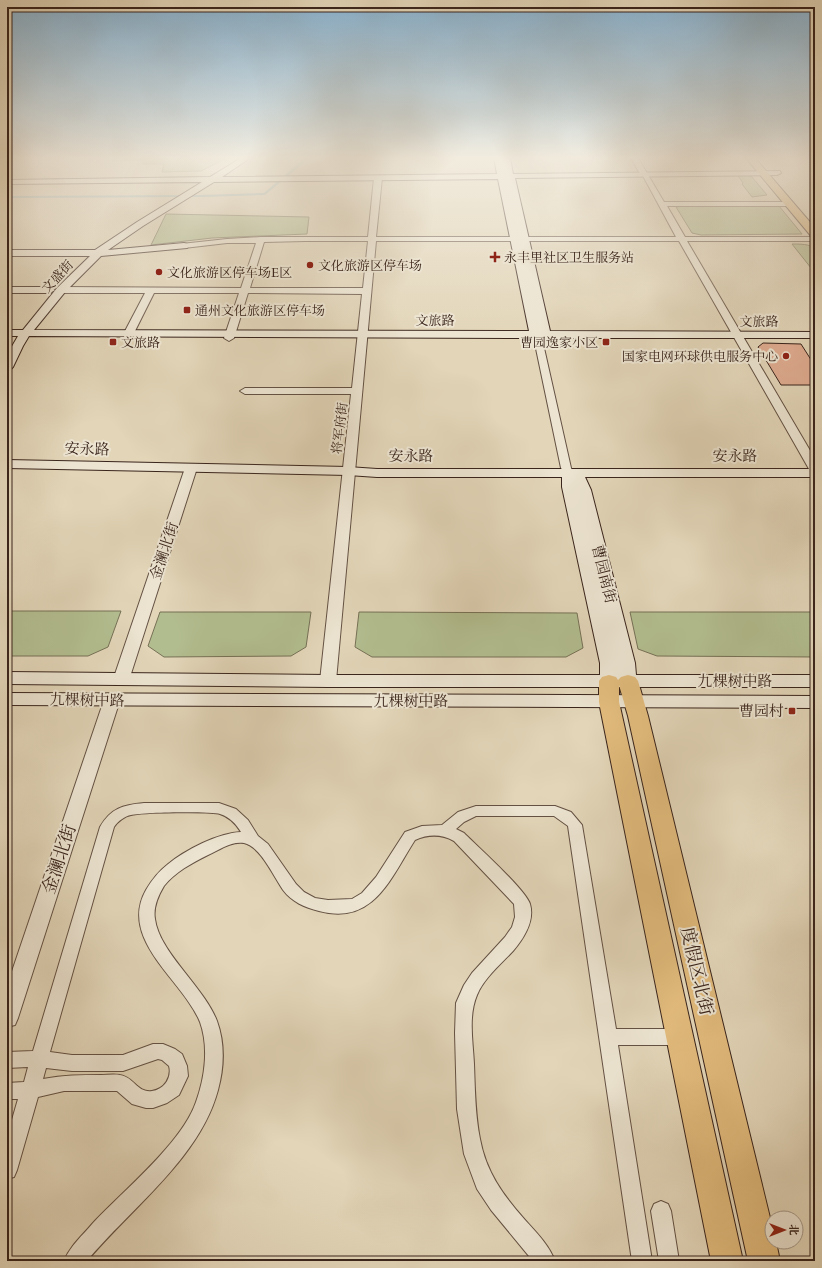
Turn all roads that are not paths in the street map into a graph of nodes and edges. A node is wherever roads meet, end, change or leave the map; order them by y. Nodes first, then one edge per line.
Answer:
1 (148, 217) edge
2 (374, 217) edge
3 (515, 217) edge
4 (669, 217) edge
5 (801, 217) edge
6 (815, 234) edge
7 (261, 239) junction
8 (371, 239) junction
9 (520, 239) junction
10 (681, 239) junction
11 (815, 239) edge
12 (184, 246) joint
13 (7, 250) edge
14 (97, 251) junction
15 (7, 253) edge
16 (7, 290) edge
17 (55, 290) junction
18 (151, 290) junction
19 (246, 290) junction
20 (367, 291) junction
21 (129, 333) junction
22 (230, 336) junction
23 (362, 336) junction
24 (540, 336) junction
25 (737, 336) junction
26 (14, 337) edge
27 (815, 337) edge
28 (7, 367) edge
29 (245, 391) dead end
30 (357, 391) junction
31 (7, 464) edge
32 (815, 469) edge
33 (7, 471) edge
34 (190, 471) junction
35 (815, 473) edge
36 (348, 474) junction
37 (572, 477) junction
38 (815, 480) edge
39 (7, 678) edge
40 (121, 680) junction
41 (328, 681) junction
42 (815, 681) edge
43 (620, 692) junction
44 (7, 699) edge
45 (112, 700) junction
46 (815, 702) edge
47 (445, 831) junction
48 (253, 840) junction
49 (7, 1018) edge
50 (608, 1037) junction
51 (680, 1037) junction
52 (39, 1059) junction
53 (7, 1060) edge
54 (30, 1090) junction
55 (7, 1091) edge
56 (7, 1170) edge
57 (661, 1211) dead end
58 (74, 1261) edge
59 (545, 1261) edge
60 (642, 1261) edge
61 (669, 1261) edge
62 (727, 1261) edge
63 (764, 1261) edge

1 - 14 main road, 文盛街
2 - 8 street, 将军府街
3 - 9 main road, 曹园南街
4 - 10 street
5 - 6 main road
7 - 8 street
7 - 12 street
7 - 19 street
8 - 9 street
8 - 20 street, 将军府街
9 - 10 street
9 - 24 main road, 曹园南街
10 - 11 street
10 - 25 street
12 - 14 main road
13 - 14 main road
14 - 15 main road
14 - 17 main road, 文盛街
16 - 17 main road
17 - 18 street
17 - 26 main road, 文盛街
18 - 19 street
18 - 21 street
19 - 20 street
19 - 22 street
20 - 23 street, 将军府街
21 - 22 main road, 文旅路
21 - 26 main road, 文旅路
22 - 23 main road, 文旅路
22 - 26 main road, 文旅路
23 - 24 main road, 文旅路
23 - 30 street, 将军府街
24 - 25 main road, 文旅路
24 - 37 street, 曹园南街
25 - 27 main road, 文旅路
25 - 32 street
26 - 28 main road, 文盛街
29 - 30 street
30 - 36 street, 将军府街
31 - 34 main road, 安永路
33 - 34 main road, 安永路
34 - 36 main road, 安永路
34 - 40 street, 金澜北街
35 - 37 main road, 安永路
36 - 37 main road, 安永路
36 - 41 street, 将军府街
37 - 38 main road, 安永路
37 - 43 main road, 曹园南街
39 - 40 main road, 九棵树中路
40 - 41 main road, 九棵树中路
41 - 43 main road, 九棵树中路
42 - 43 main road, 九棵树中路
43 - 45 main road, 九棵树中路
43 - 46 main road, 九棵树中路
43 - 51 main road, 度假区北街
43 - 63 main road, 度假区北街
44 - 45 main road, 九棵树中路
45 - 49 street, 金澜北街
47 - 48 street
47 - 50 street
47 - 59 street
48 - 52 street
48 - 58 street
50 - 51 street
50 - 60 street
51 - 62 main road, 度假区北街
52 - 53 street
52 - 54 street
52 - 54 street
54 - 55 street
54 - 56 street
57 - 61 street

